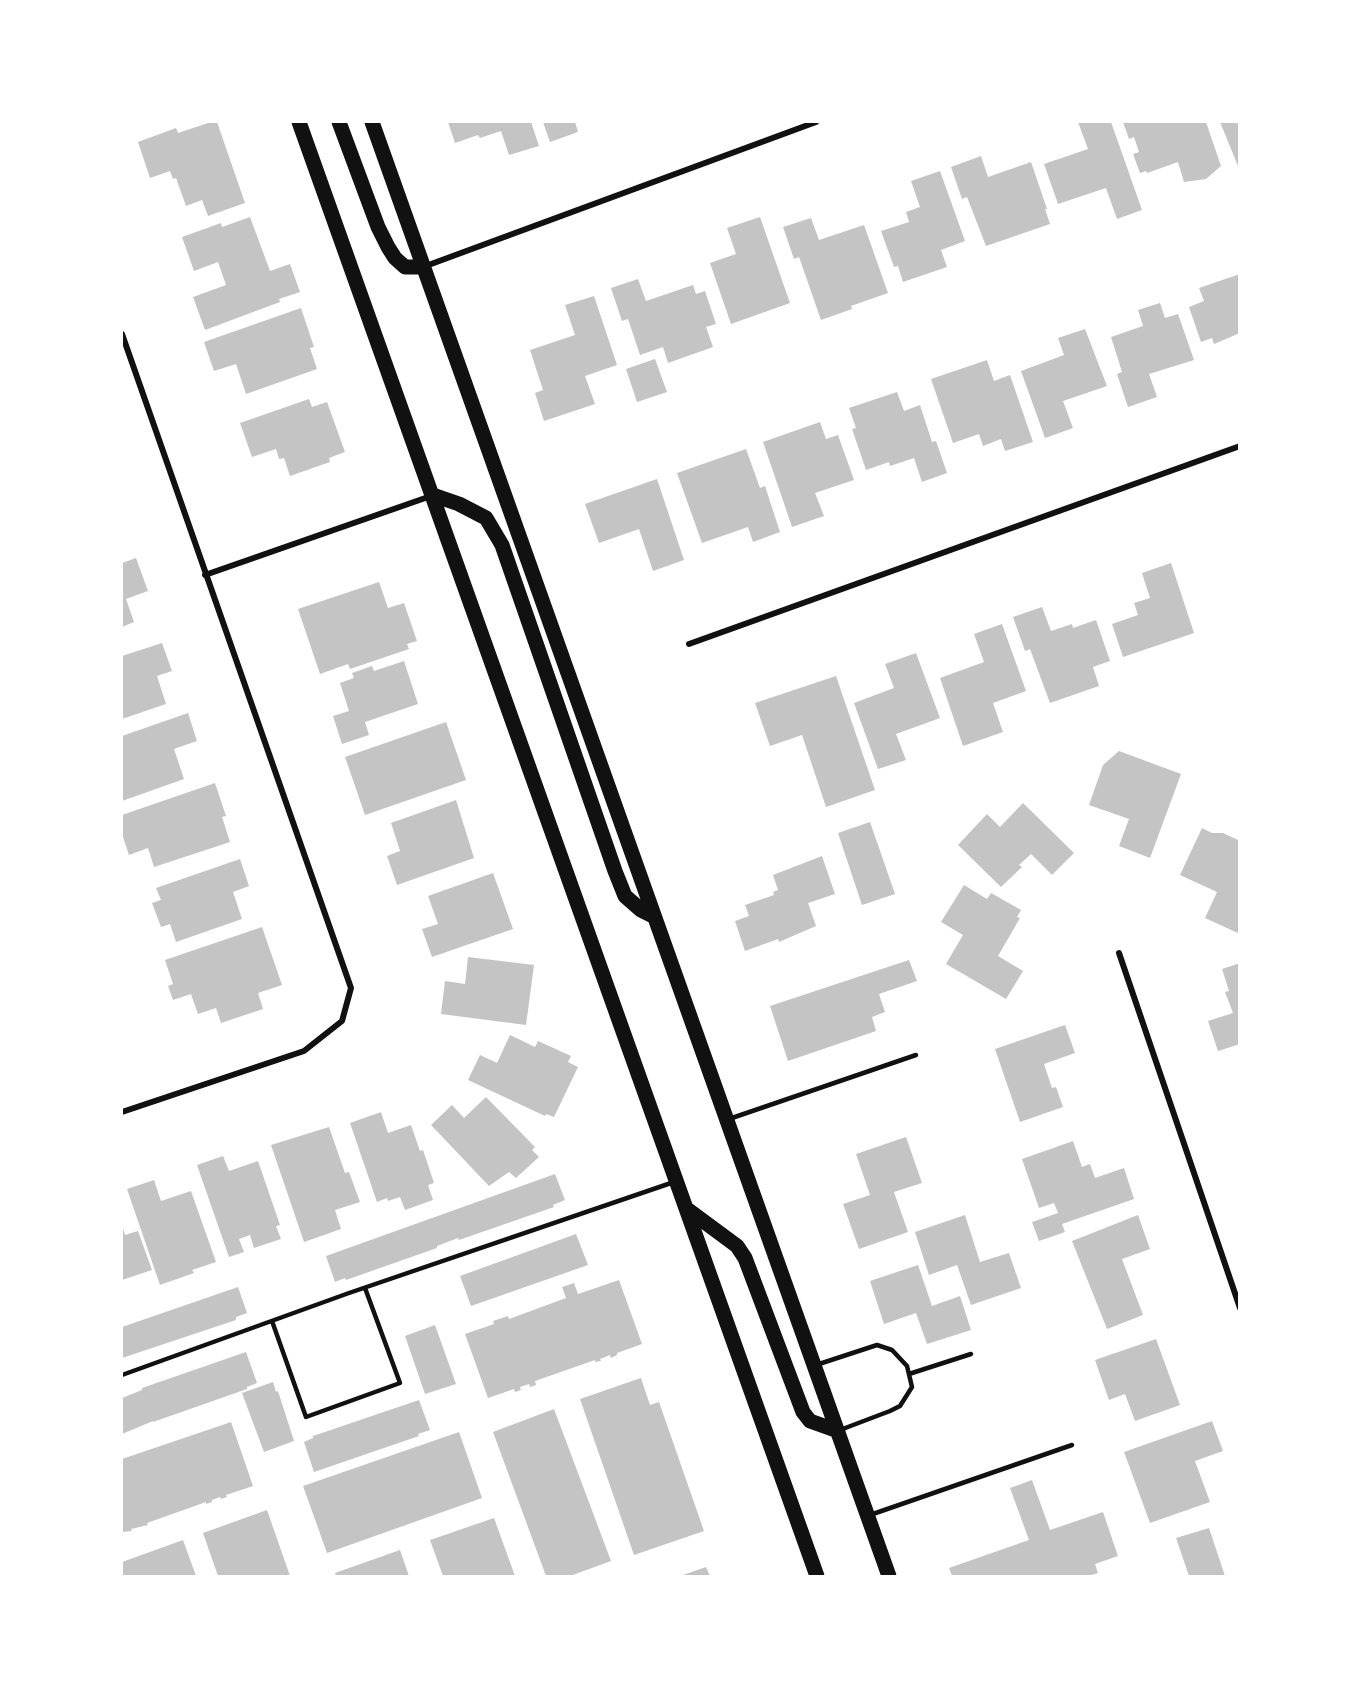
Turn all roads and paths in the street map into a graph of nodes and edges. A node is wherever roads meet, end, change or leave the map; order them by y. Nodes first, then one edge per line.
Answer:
1 (299, 122) edge
2 (339, 122) edge
3 (372, 122) edge
4 (816, 122) edge
5 (422, 267) junction
6 (122, 334) edge
7 (1239, 446) edge
8 (433, 495) junction
9 (205, 575) junction
10 (689, 644) dead end
11 (653, 916) junction
12 (1119, 953) dead end
13 (916, 1055) dead end
14 (122, 1112) edge
15 (726, 1120) junction
16 (677, 1181) junction
17 (687, 1209) junction
18 (365, 1287) junction
19 (1239, 1308) edge
20 (272, 1321) junction
21 (970, 1354) dead end
22 (814, 1365) junction
23 (909, 1374) junction
24 (122, 1375) edge
25 (838, 1431) junction
26 (1072, 1445) dead end
27 (868, 1516) junction
28 (817, 1576) edge
29 (889, 1576) edge

1 - 8 main road
2 - 5 main road
3 - 5 main road
4 - 5 street
5 - 11 main road
6 - 9 street
7 - 10 street
8 - 9 street
8 - 11 main road
8 - 16 main road
9 - 14 street
11 - 15 main road
12 - 19 street
13 - 15 lane
15 - 22 main road
16 - 17 main road
16 - 18 lane
17 - 25 main road
17 - 28 main road
18 - 20 lane
18 - 20 lane
20 - 24 lane
21 - 23 lane
22 - 23 lane
22 - 25 main road
23 - 25 lane
25 - 27 main road
26 - 27 lane
27 - 29 main road

